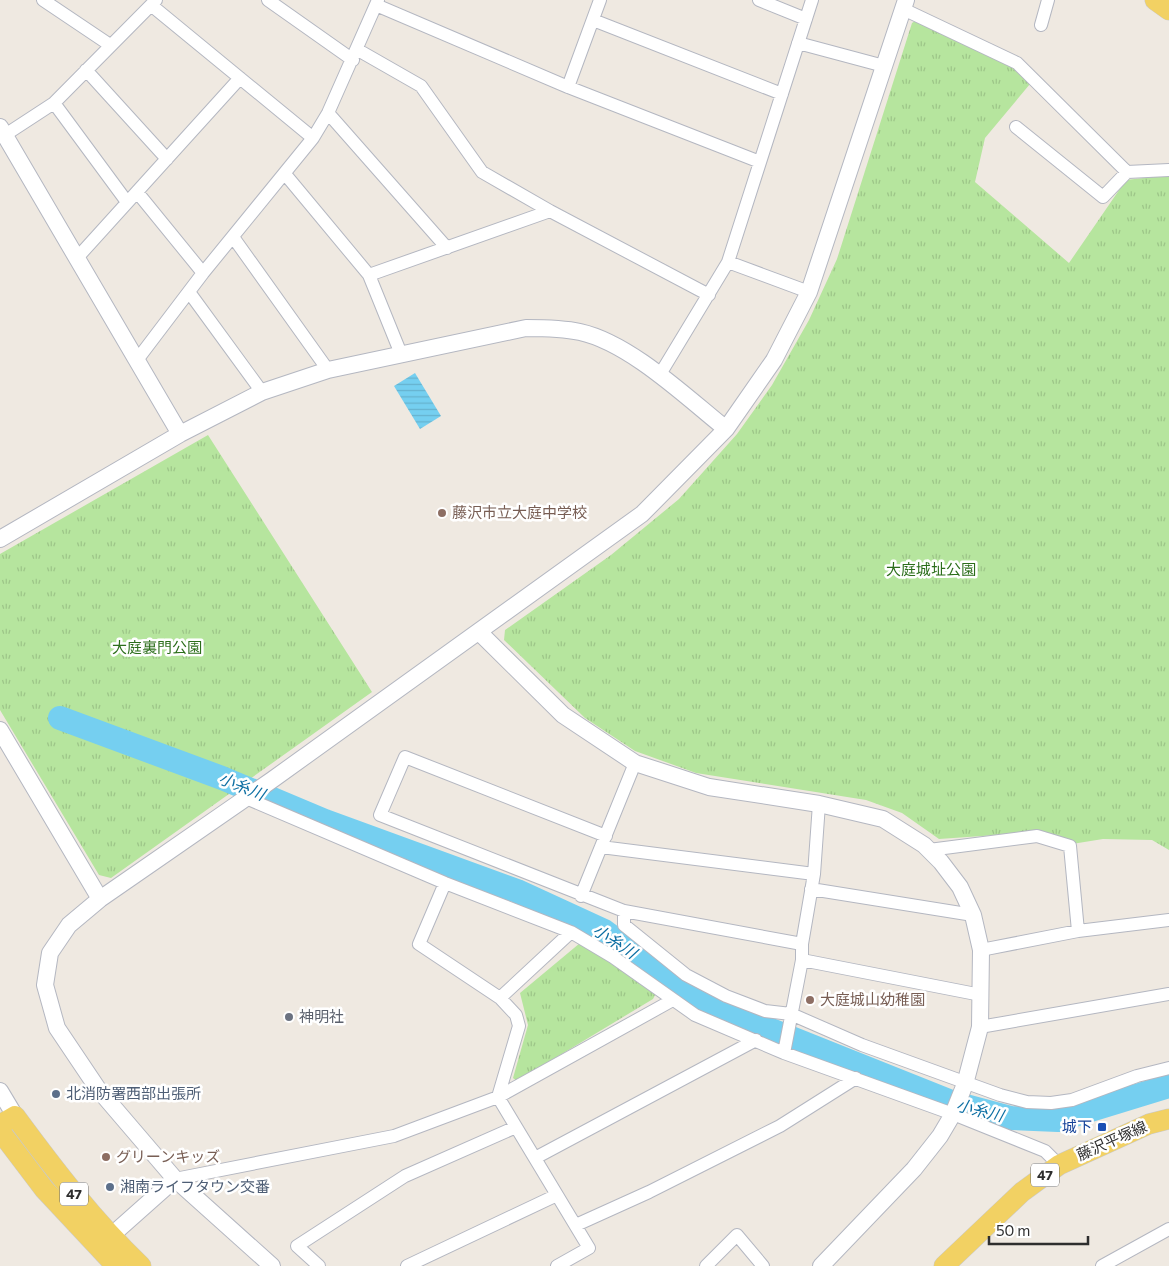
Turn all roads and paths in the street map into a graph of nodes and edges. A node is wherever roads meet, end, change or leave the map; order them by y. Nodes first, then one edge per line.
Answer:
1 (43, 0) edge
2 (268, 0) edge
3 (600, 0) edge
4 (759, 0) edge
5 (812, 0) edge
6 (1048, 0) edge
7 (1155, 0) edge
8 (153, 3) edge
9 (377, 3) edge
10 (905, 4) edge
11 (1169, 10) edge
12 (806, 19) junction
13 (593, 20) junction
14 (1041, 25) dead end
15 (798, 43) junction
16 (110, 45) junction
17 (355, 55) junction
18 (884, 66) junction
19 (86, 70) junction
20 (240, 78) junction
21 (568, 87) junction
22 (782, 94) junction
23 (54, 103) junction
24 (328, 114) junction
25 (1016, 127) dead end
26 (3, 131) edge
27 (313, 138) junction
28 (167, 158) junction
29 (760, 162) junction
30 (1169, 170) edge
31 (1127, 172) junction
32 (285, 174) junction
33 (137, 192) junction
34 (127, 202) junction
35 (550, 211) junction
36 (233, 237) junction
37 (447, 248) junction
38 (77, 258) junction
39 (728, 262) junction
40 (203, 273) junction
41 (369, 275) junction
42 (189, 292) junction
43 (809, 292) junction
44 (709, 295) junction
45 (401, 354) junction
46 (136, 360) junction
47 (328, 370) junction
48 (659, 376) junction
49 (262, 392) junction
50 (726, 429) junction
51 (180, 434) junction
52 (0, 539) edge
53 (479, 632) junction
54 (0, 730) edge
55 (635, 763) junction
56 (246, 798) junction
57 (819, 804) junction
58 (604, 841) junction
59 (929, 850) junction
60 (814, 874) junction
61 (445, 883) junction
62 (811, 890) junction
63 (581, 896) junction
64 (100, 898) junction
65 (624, 911) junction
66 (973, 914) junction
67 (1169, 920) edge
68 (1078, 931) junction
69 (571, 932) junction
70 (802, 944) junction
71 (981, 950) junction
72 (802, 960) junction
73 (1169, 994) edge
74 (981, 995) junction
75 (500, 998) junction
76 (671, 1001) junction
77 (790, 1020) junction
78 (980, 1027) junction
79 (756, 1040) junction
80 (784, 1049) junction
81 (1169, 1068) edge
82 (856, 1078) junction
83 (963, 1088) junction
84 (0, 1091) edge
85 (498, 1097) junction
86 (954, 1111) junction
87 (1169, 1119) edge
88 (7, 1121) edge
89 (516, 1126) junction
90 (0, 1131) edge
91 (535, 1158) junction
92 (1059, 1165) junction
93 (174, 1179) junction
94 (557, 1195) junction
95 (576, 1225) junction
96 (1169, 1229) edge
97 (104, 1242) junction
98 (951, 1263) edge
99 (116, 1266) edge
100 (141, 1266) edge
101 (272, 1266) edge
102 (319, 1266) edge
103 (408, 1266) edge
104 (557, 1266) edge
105 (706, 1266) edge
106 (764, 1266) edge
107 (821, 1266) edge
108 (1102, 1266) edge

1 - 16 street
2 - 17 street
3 - 13 street
4 - 12 street
5 - 12 street
6 - 14 street
7 - 11 main road
8 - 16 street
8 - 20 street
9 - 17 street
9 - 21 street
10 - 18 street
10 - 31 street
12 - 15 street
13 - 21 street
13 - 22 street
15 - 18 street
15 - 22 street
16 - 19 street
17 - 24 street
17 - 35 street
18 - 43 street
19 - 23 street
19 - 28 street
20 - 27 street
20 - 28 street
21 - 29 street
22 - 29 street
23 - 26 street
23 - 34 street
24 - 27 street
24 - 37 street
25 - 31 street
26 - 38 street
27 - 32 street
28 - 33 street
29 - 39 street
30 - 31 street
32 - 36 street
32 - 41 street
33 - 34 street
33 - 40 street
34 - 38 street
35 - 37 street
35 - 44 street
36 - 40 street
36 - 47 street
37 - 41 street
38 - 46 street
39 - 43 street
39 - 44 street
40 - 42 street
41 - 45 street
42 - 46 street
42 - 49 street
43 - 50 street
44 - 48 street
45 - 47 street
45 - 48 street
46 - 51 street
47 - 49 street
48 - 50 street
49 - 51 street
50 - 53 street
51 - 52 street
53 - 55 street
53 - 56 street
54 - 64 street
55 - 57 street
55 - 58 street
56 - 61 street
56 - 64 street
57 - 59 street
57 - 60 street
58 - 60 street
58 - 63 street
58 - 63 street
59 - 66 street
59 - 68 street
60 - 62 street
61 - 69 street
61 - 75 street
62 - 66 street
62 - 70 street
63 - 65 street
64 - 93 street
65 - 70 street
65 - 77 street
66 - 71 street
67 - 68 street
68 - 71 street
69 - 75 street
69 - 76 street
70 - 72 street
71 - 74 street
72 - 74 street
72 - 77 street
73 - 78 street
74 - 78 street
75 - 85 street
76 - 79 street
76 - 85 street
77 - 80 street
77 - 83 street
78 - 83 street
79 - 80 street
79 - 91 street
80 - 82 street
81 - 83 street
82 - 86 street
82 - 95 street
83 - 86 street
84 - 88 street
85 - 89 street
85 - 93 street
86 - 92 street
86 - 107 street
87 - 92 main road, 藤沢平塚線 / 47
88 - 97 main road, 47
89 - 91 street
89 - 102 street
90 - 97 main road, 47
91 - 94 street
92 - 98 main road, 藤沢平塚線 / 47
93 - 97 street
93 - 101 street
94 - 95 street
94 - 103 street
95 - 104 street
96 - 108 street
97 - 99 main road, 47
97 - 100 main road, 47
105 - 106 street

